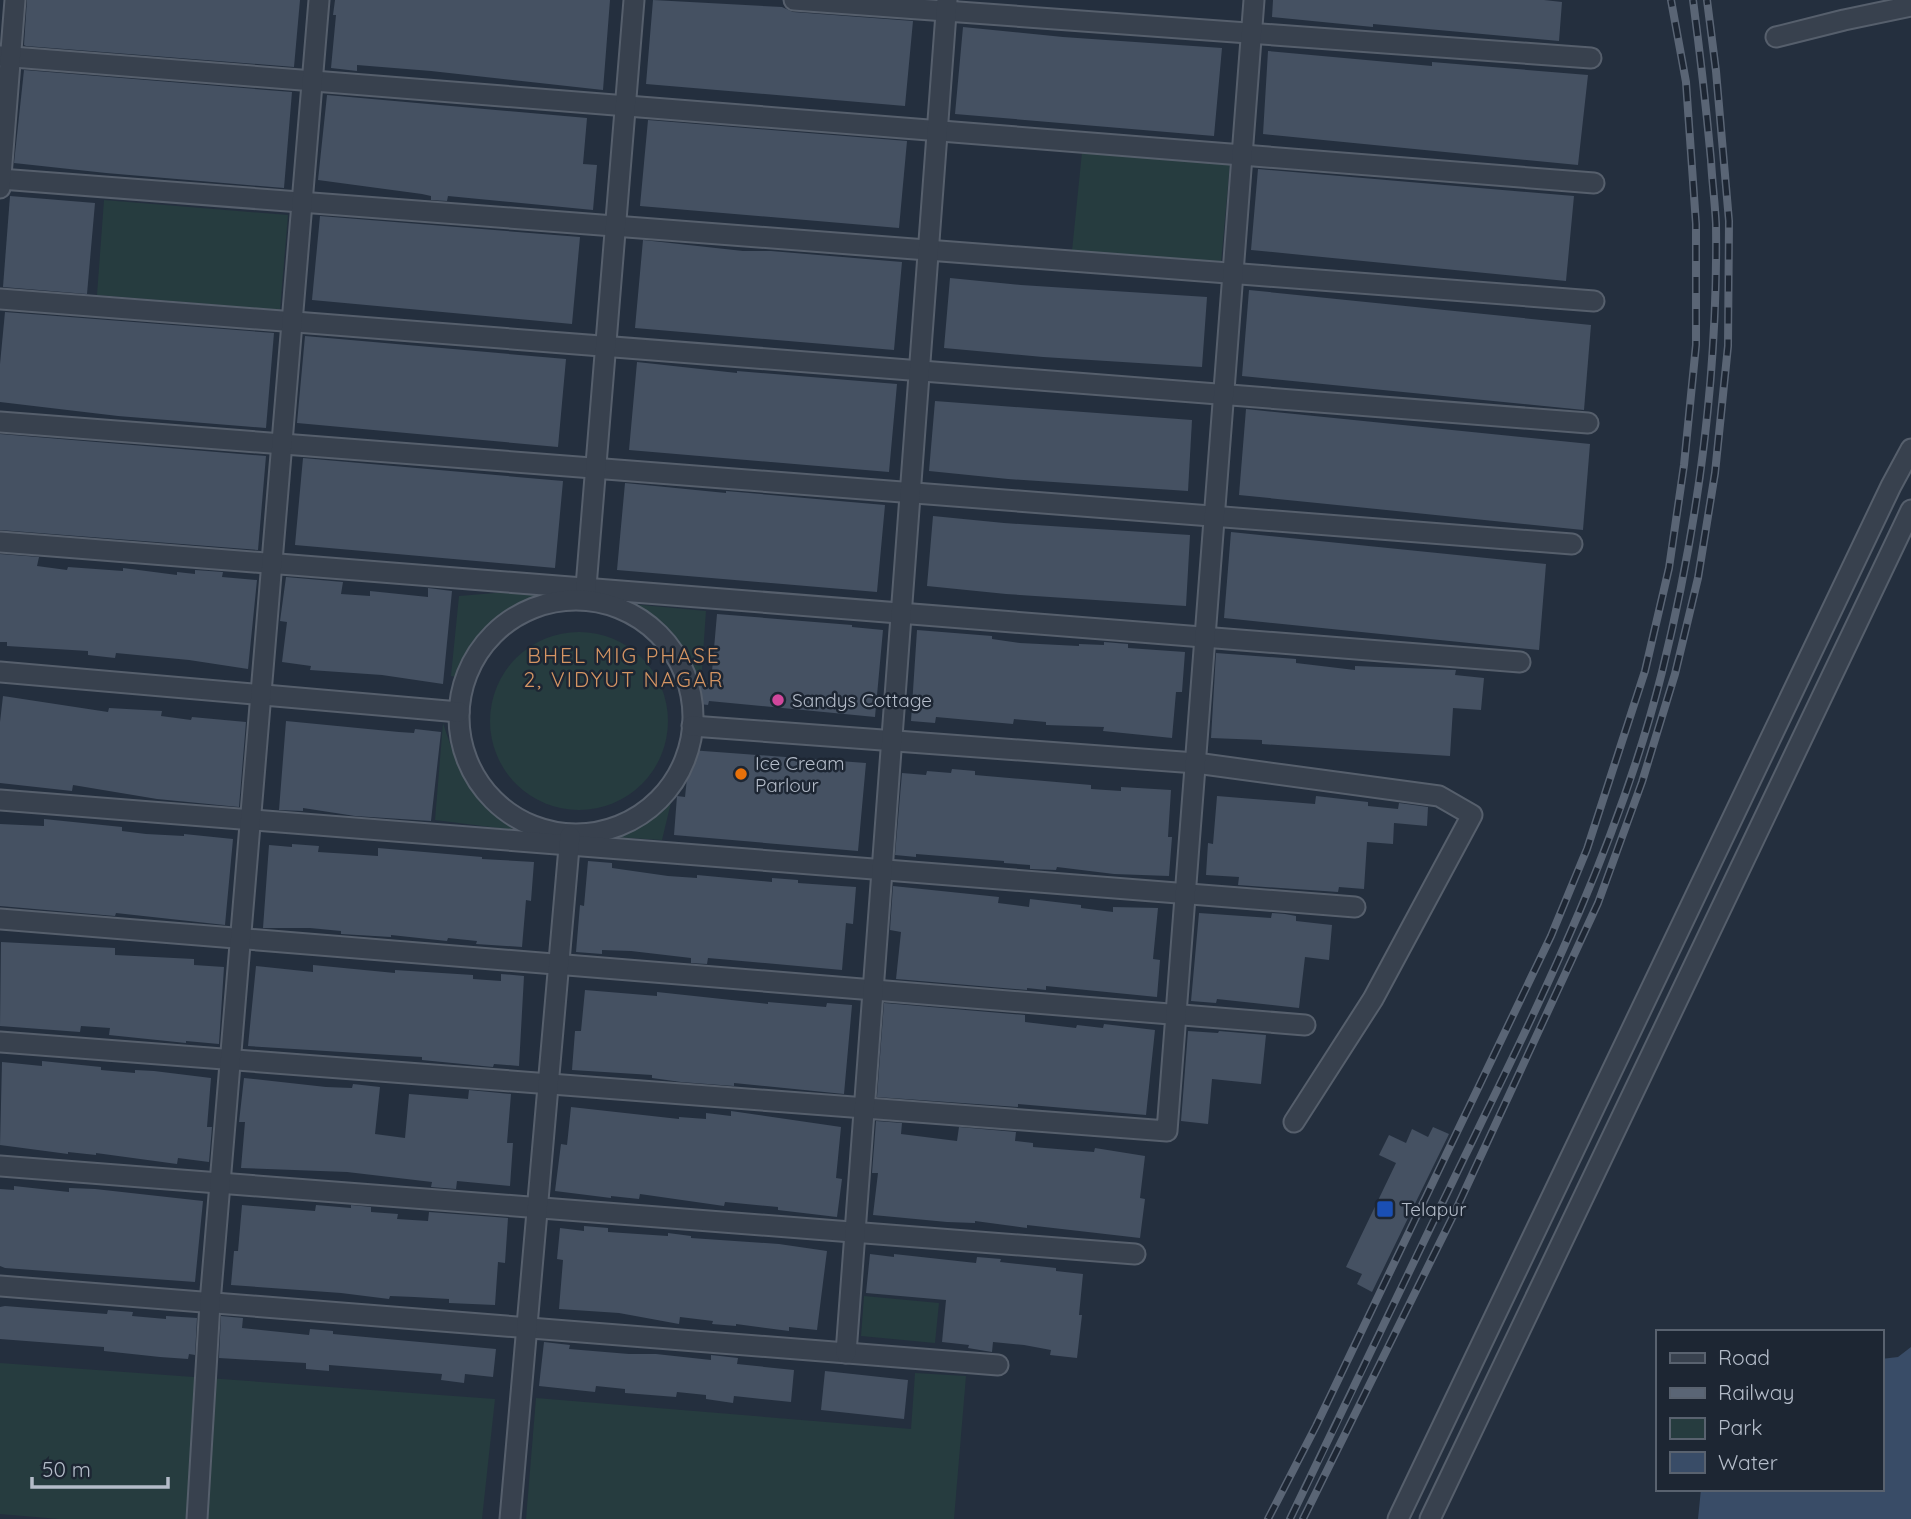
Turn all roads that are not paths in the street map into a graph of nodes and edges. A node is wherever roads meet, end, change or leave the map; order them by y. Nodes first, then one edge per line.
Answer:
1 (15, 0) edge
2 (319, 0) edge
3 (634, 0) edge
4 (794, 0) edge
5 (1254, 0) edge
6 (946, 6) edge
7 (1911, 6) edge
8 (1252, 33) junction
9 (1776, 37) dead end
10 (5, 56) edge
11 (1591, 58) dead end
12 (312, 80) junction
13 (625, 106) junction
14 (937, 130) junction
15 (1242, 155) junction
16 (0, 179) edge
17 (1594, 183) dead end
18 (0, 188) edge
19 (302, 202) junction
20 (615, 226) junction
21 (928, 250) junction
22 (1233, 274) junction
23 (0, 299) edge
24 (1594, 301) dead end
25 (292, 322) junction
26 (605, 346) junction
27 (919, 371) junction
28 (1224, 395) junction
29 (0, 422) edge
30 (1588, 423) dead end
31 (282, 443) junction
32 (1911, 449) edge
33 (595, 468) junction
34 (910, 492) junction
35 (1911, 510) edge
36 (1215, 516) junction
37 (0, 542) edge
38 (1572, 544) dead end
39 (272, 563) junction
40 (586, 594) junction
41 (901, 613) junction
42 (1205, 637) junction
43 (1520, 662) dead end
44 (0, 671) edge
45 (261, 695) junction
46 (458, 712) junction
47 (692, 726) junction
48 (891, 740) junction
49 (1196, 763) junction
50 (0, 800) edge
51 (250, 820) junction
52 (570, 841) junction
53 (882, 870) junction
54 (1186, 894) junction
55 (1355, 907) dead end
56 (0, 919) edge
57 (241, 939) junction
58 (559, 964) junction
59 (873, 990) junction
60 (1176, 1014) junction
61 (1305, 1025) dead end
62 (0, 1042) edge
63 (230, 1060) junction
64 (548, 1084) junction
65 (864, 1108) junction
66 (1294, 1122) dead end
67 (0, 1166) edge
68 (220, 1183) junction
69 (537, 1208) junction
70 (855, 1233) junction
71 (1135, 1255) dead end
72 (0, 1286) edge
73 (210, 1303) junction
74 (527, 1328) junction
75 (846, 1353) junction
76 (998, 1365) dead end
77 (197, 1519) edge
78 (510, 1519) edge
79 (1398, 1519) edge
80 (1430, 1519) edge

1 - 10 street
2 - 12 street
3 - 13 street
4 - 6 street
5 - 8 street
6 - 8 street
6 - 14 street
7 - 9 street
8 - 11 street
8 - 15 street
10 - 12 street
10 - 16 street
12 - 13 street
12 - 19 street
13 - 14 street
13 - 20 street
14 - 15 street
14 - 21 street
15 - 17 street
15 - 22 street
16 - 18 street
16 - 19 street
19 - 20 street
19 - 25 street
20 - 21 street
20 - 26 street
21 - 22 street
21 - 27 street
22 - 24 street
22 - 28 street
23 - 25 street
25 - 26 street
25 - 31 street
26 - 27 street
26 - 33 street
27 - 28 street
27 - 34 street
28 - 30 street
28 - 36 street
29 - 31 street
31 - 33 street
31 - 39 street
32 - 79 street
33 - 34 street
33 - 40 street
34 - 36 street
34 - 41 street
35 - 80 street
36 - 38 street
36 - 42 street
37 - 39 street
39 - 40 street
39 - 45 street
40 - 41 street
40 - 46 street
40 - 47 street
41 - 42 street
41 - 48 street
42 - 43 street
42 - 49 street
44 - 45 street
45 - 46 street
45 - 51 street
46 - 52 street
47 - 48 street
47 - 52 street
48 - 49 street
48 - 53 street
49 - 54 street
49 - 66 street
50 - 51 street
51 - 52 street
51 - 57 street
52 - 53 street
52 - 58 street
53 - 54 street
53 - 59 street
54 - 55 street
54 - 60 street
56 - 57 street
57 - 58 street
57 - 63 street
58 - 59 street
58 - 64 street
59 - 60 street
59 - 65 street
60 - 61 street
60 - 65 street
62 - 63 street
63 - 64 street
63 - 68 street
64 - 65 street
64 - 69 street
65 - 70 street
67 - 68 street
68 - 69 street
68 - 73 street
69 - 70 street
69 - 74 street
70 - 71 street
70 - 75 street
72 - 73 street
73 - 74 street
73 - 77 street
74 - 75 street
74 - 78 street
75 - 76 street

